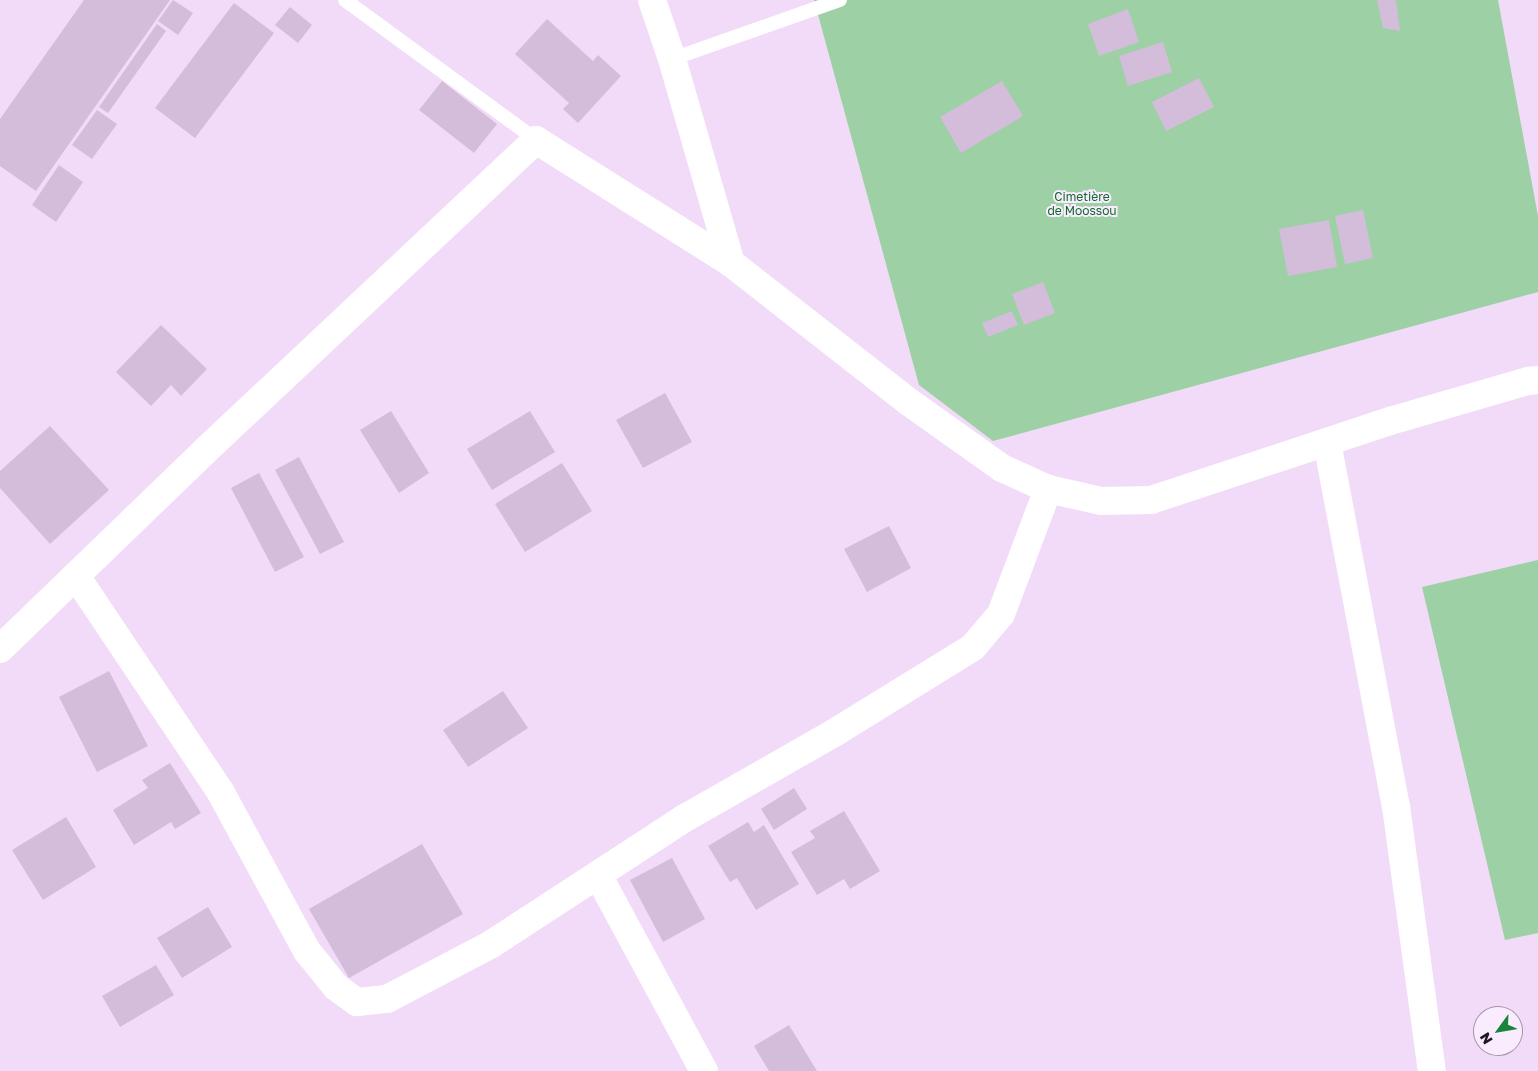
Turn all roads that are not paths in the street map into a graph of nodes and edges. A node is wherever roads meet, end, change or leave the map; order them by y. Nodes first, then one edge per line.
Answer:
1 (345, 0) edge
2 (652, 0) edge
3 (840, 0) edge
4 (672, 60) junction
5 (536, 140) junction
6 (731, 263) junction
7 (1535, 378) edge
8 (1327, 442) junction
9 (1048, 489) junction
10 (76, 576) junction
11 (0, 649) edge
12 (598, 875) junction
13 (704, 1071) edge
14 (1432, 1071) edge

1 - 5 lane
2 - 4 street
3 - 4 lane
4 - 6 street
5 - 6 street
5 - 10 street
6 - 9 street
7 - 8 street
8 - 9 street
8 - 14 street
9 - 12 street
10 - 11 street
10 - 12 street
12 - 13 street

